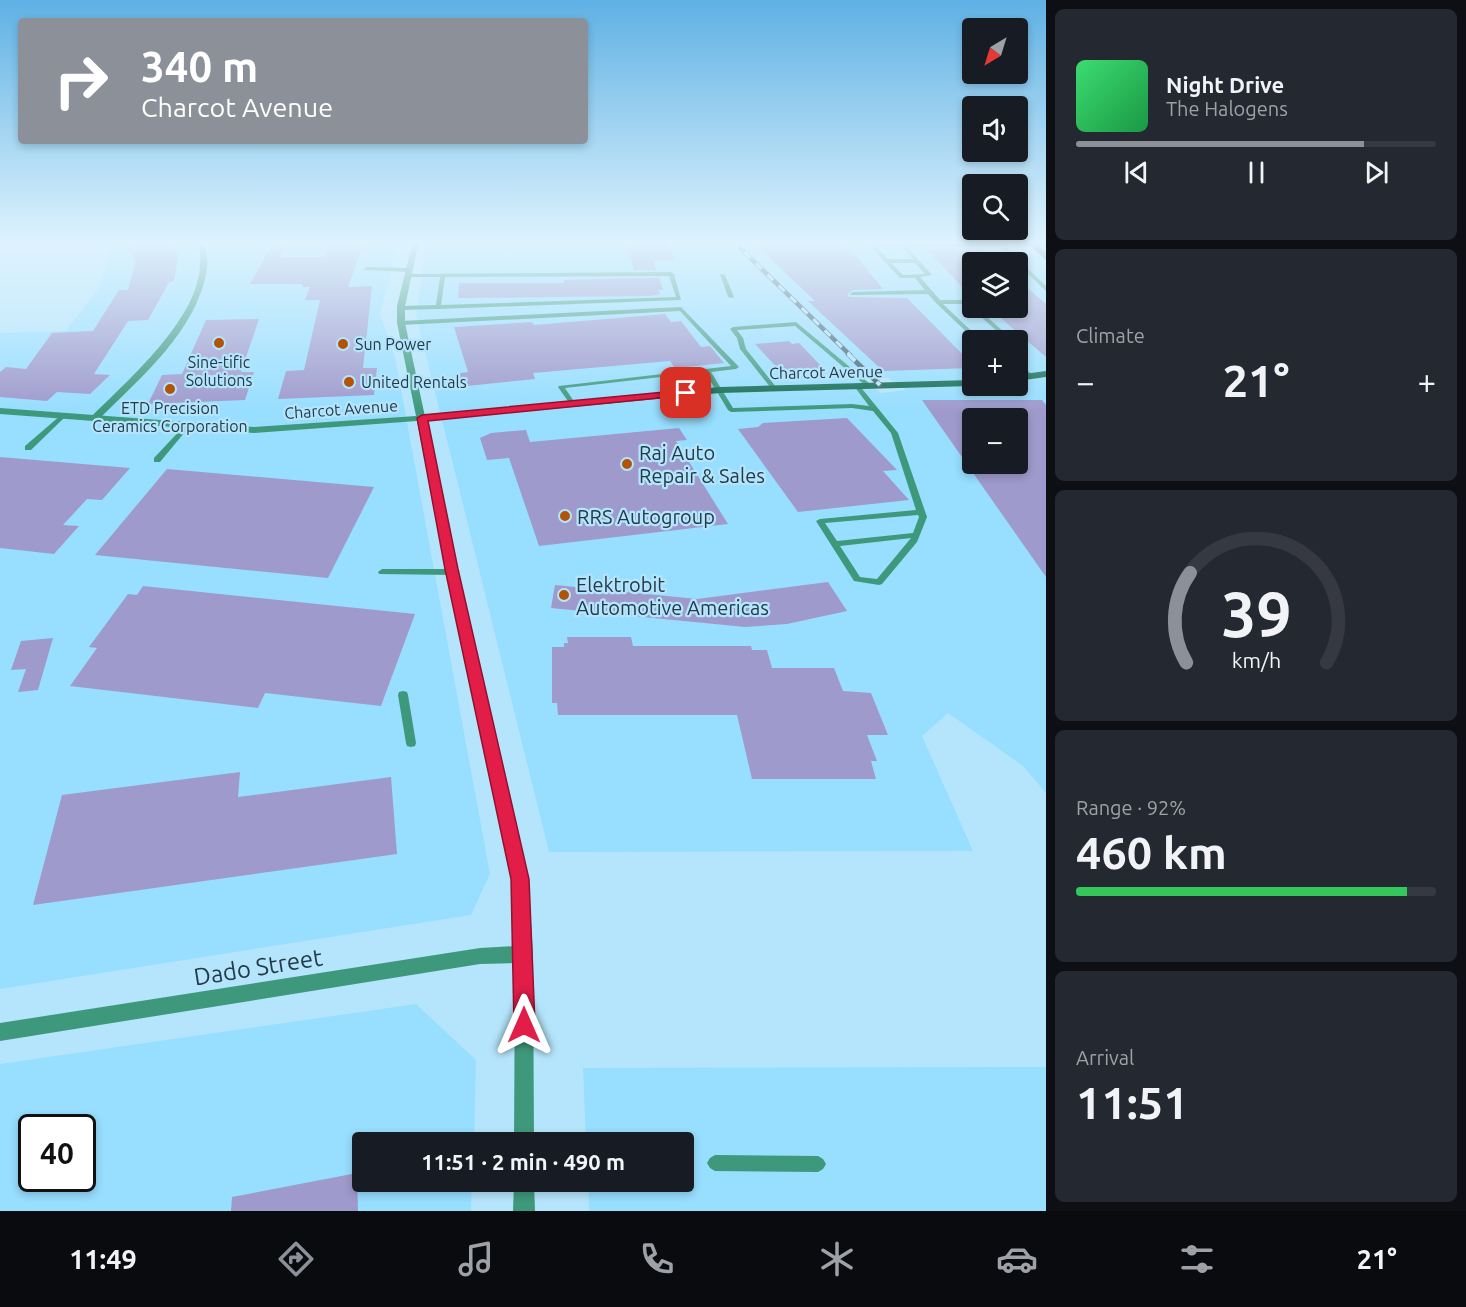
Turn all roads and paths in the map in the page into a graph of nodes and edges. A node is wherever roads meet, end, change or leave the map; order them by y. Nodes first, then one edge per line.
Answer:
1 (195, 298) edge
2 (403, 298) edge
3 (440, 298) edge
4 (679, 298) edge
5 (934, 298) edge
6 (938, 302) junction
7 (962, 302) edge
8 (438, 307) junction
9 (401, 308) junction
10 (986, 318) edge
11 (401, 323) junction
12 (967, 330) edge
13 (999, 330) edge
14 (707, 371) junction
15 (1028, 374) edge
16 (1046, 374) edge
17 (1028, 376) edge
18 (1031, 376) junction
19 (962, 383) edge
20 (868, 385) junction
21 (857, 386) junction
22 (772, 387) junction
23 (720, 390) junction
24 (572, 404) junction
25 (875, 410) junction
26 (0, 411) edge
27 (63, 416) junction
28 (95, 418) junction
29 (422, 418) junction
30 (187, 426) junction
31 (28, 448) dead end
32 (157, 460) dead end
33 (921, 512) junction
34 (915, 535) junction
35 (834, 544) junction
36 (382, 572) dead end
37 (453, 572) junction
38 (404, 695) dead end
39 (411, 743) dead end
40 (524, 954) junction
41 (0, 1032) edge
42 (524, 1132) edge
43 (715, 1163) dead end
44 (818, 1164) dead end
45 (524, 1192) edge
46 (524, 1211) edge

1 - 28 street
2 - 9 street
3 - 8 lane
4 - 8 lane
5 - 6 lane
6 - 7 lane
6 - 12 lane
8 - 9 lane
9 - 11 street
10 - 13 lane
11 - 14 lane
11 - 29 street
14 - 23 lane
14 - 24 lane
15 - 18 lane
16 - 18 main road
17 - 18 main road
19 - 20 main road, Charcot Avenue
20 - 21 main road, Charcot Avenue
20 - 22 lane
21 - 22 main road, Charcot Avenue
21 - 25 lane
22 - 23 main road, Charcot Avenue
23 - 24 main road, Charcot Avenue
23 - 25 lane
24 - 29 main road, Charcot Avenue
25 - 33 lane
26 - 27 street, Charcot Avenue
27 - 28 street, Charcot Avenue
27 - 31 lane
28 - 30 street, Charcot Avenue
29 - 30 street, Charcot Avenue
29 - 37 street
30 - 32 lane
33 - 34 lane
33 - 35 lane
34 - 35 lane
34 - 35 lane
36 - 37 lane
37 - 40 street
38 - 39 lane
40 - 41 street, Dado Street
40 - 42 street
43 - 44 lane
45 - 46 street

